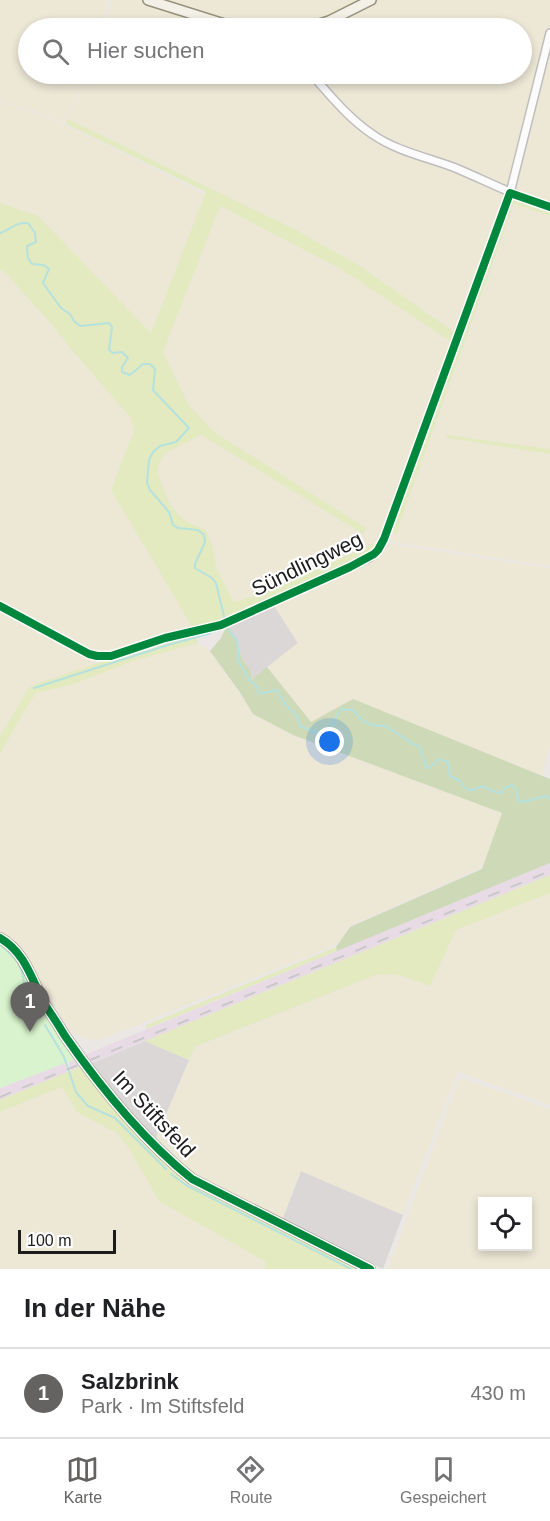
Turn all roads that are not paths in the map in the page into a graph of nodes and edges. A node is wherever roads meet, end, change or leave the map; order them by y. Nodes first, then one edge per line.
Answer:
1 (148, 0) edge
2 (371, 0) edge
3 (205, 18) edge
4 (335, 18) edge
5 (550, 33) edge
6 (319, 84) edge
7 (510, 193) junction
8 (550, 207) edge
9 (0, 606) edge
10 (0, 939) edge
11 (370, 1269) edge

1 - 3 street
2 - 4 street
5 - 7 street, Sündlingweg
6 - 7 street
7 - 8 street
7 - 9 street, Sündlingweg
10 - 11 street, Im Stiftsfeld

